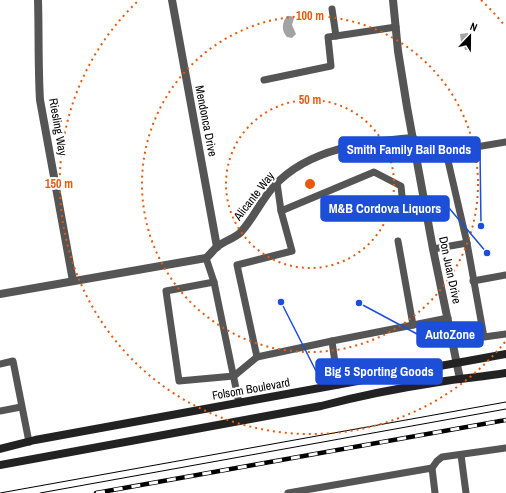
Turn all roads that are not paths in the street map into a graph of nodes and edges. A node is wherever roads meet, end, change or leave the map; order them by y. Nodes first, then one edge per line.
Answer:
1 (38, 0) edge
2 (172, 0) edge
3 (393, 0) edge
4 (332, 9) dead end
5 (396, 27) junction
6 (336, 36) junction
7 (264, 80) dead end
8 (413, 138) junction
9 (506, 142) edge
10 (277, 183) junction
11 (281, 211) junction
12 (404, 215) dead end
13 (398, 241) dead end
14 (467, 243) junction
15 (217, 247) junction
16 (433, 249) junction
17 (206, 258) junction
18 (506, 275) edge
19 (73, 280) junction
20 (473, 281) junction
21 (214, 282) junction
22 (0, 294) edge
23 (448, 318) junction
24 (413, 325) junction
25 (506, 334) edge
26 (332, 341) junction
27 (506, 354) edge
28 (257, 357) junction
29 (456, 363) junction
30 (0, 364) edge
31 (506, 372) edge
32 (234, 376) junction
33 (460, 379) junction
34 (338, 385) junction
35 (239, 403) junction
36 (22, 407) junction
37 (0, 411) edge
38 (29, 442) junction
39 (506, 448) edge
40 (0, 449) edge
41 (461, 455) junction
42 (0, 466) edge
43 (432, 468) junction
44 (288, 493) edge
45 (435, 493) edge
46 (466, 493) edge

1 - 19 street, Riesling Way
2 - 15 street, Mendonca Drive
3 - 5 street, Don Juan Drive
4 - 6 lane
5 - 6 lane
5 - 8 street, Don Juan Drive
6 - 7 lane
8 - 10 street, Alicante Way
8 - 16 street, Don Juan Drive
9 - 14 lane
10 - 11 lane
10 - 15 street, Alicante Way
11 - 12 lane
11 - 28 lane
13 - 24 lane
14 - 16 lane
14 - 20 lane
15 - 17 street, Alicante Way
16 - 23 street, Don Juan Drive
17 - 19 street
17 - 21 lane
18 - 20 lane
19 - 22 street
20 - 25 lane
21 - 32 lane
21 - 32 lane
23 - 24 lane
23 - 29 street, Don Juan Drive
24 - 26 lane
26 - 28 lane
26 - 34 lane
27 - 29 main road, Folsom Boulevard
28 - 32 lane
29 - 33 street, Don Juan Drive
29 - 34 main road, Folsom Boulevard
30 - 36 lane
31 - 33 main road
32 - 35 lane
33 - 42 main road
34 - 35 main road, Folsom Boulevard
35 - 38 main road, Folsom Boulevard
36 - 37 lane
36 - 38 lane
38 - 40 main road, Folsom Boulevard
39 - 41 lane
41 - 43 lane
41 - 46 lane
43 - 44 lane
43 - 45 lane

